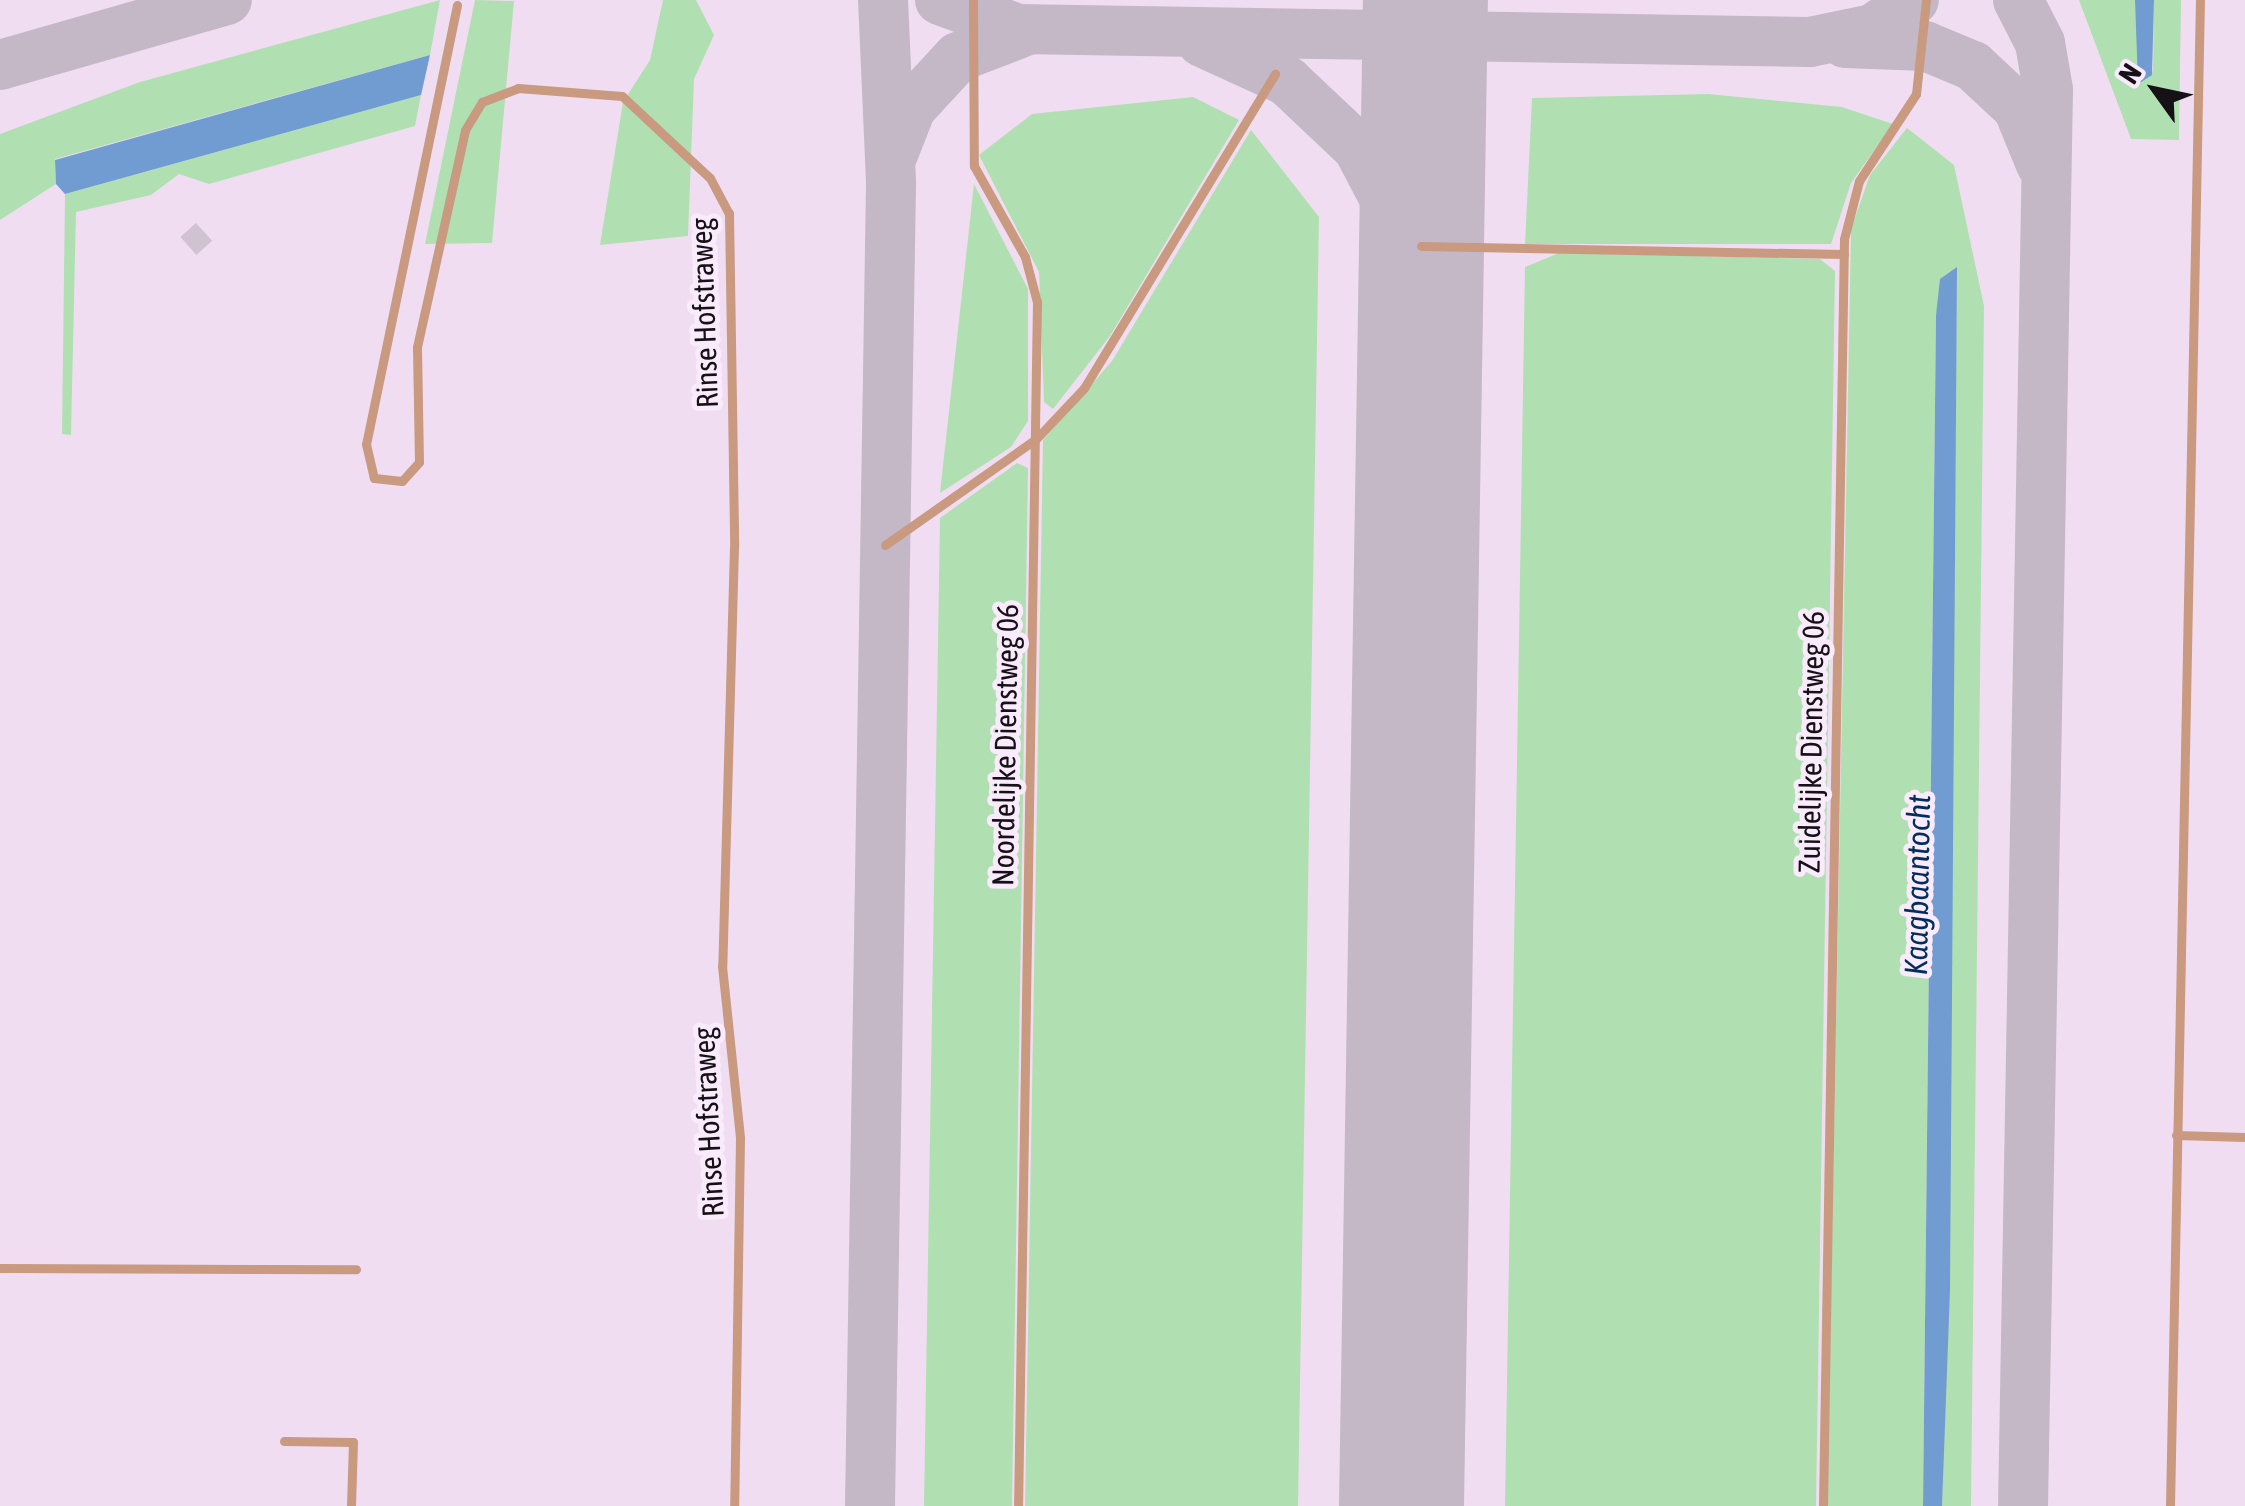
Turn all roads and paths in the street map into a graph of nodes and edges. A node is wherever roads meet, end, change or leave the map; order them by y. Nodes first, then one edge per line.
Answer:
1 (973, 0) edge
2 (1926, 0) edge
3 (2200, 0) edge
4 (457, 5) dead end
5 (1276, 74) dead end
6 (1422, 246) dead end
7 (1844, 254) junction
8 (1036, 439) junction
9 (885, 545) dead end
10 (2176, 1135) junction
11 (2245, 1136) edge
12 (0, 1268) edge
13 (356, 1270) dead end
14 (284, 1441) dead end
15 (352, 1506) edge
16 (734, 1506) edge
17 (1018, 1506) edge
18 (1823, 1506) edge
19 (2170, 1506) edge

1 - 8 lane, Noordelijke Dienstweg 06
2 - 7 lane, Zuidelijke Dienstweg 06
3 - 10 lane
4 - 16 lane, Rinse Hofstraweg
5 - 8 lane
6 - 7 lane
7 - 18 lane, Zuidelijke Dienstweg 06
8 - 9 lane
8 - 17 lane, Noordelijke Dienstweg 06
10 - 11 lane
10 - 19 lane
12 - 13 lane
14 - 15 lane

